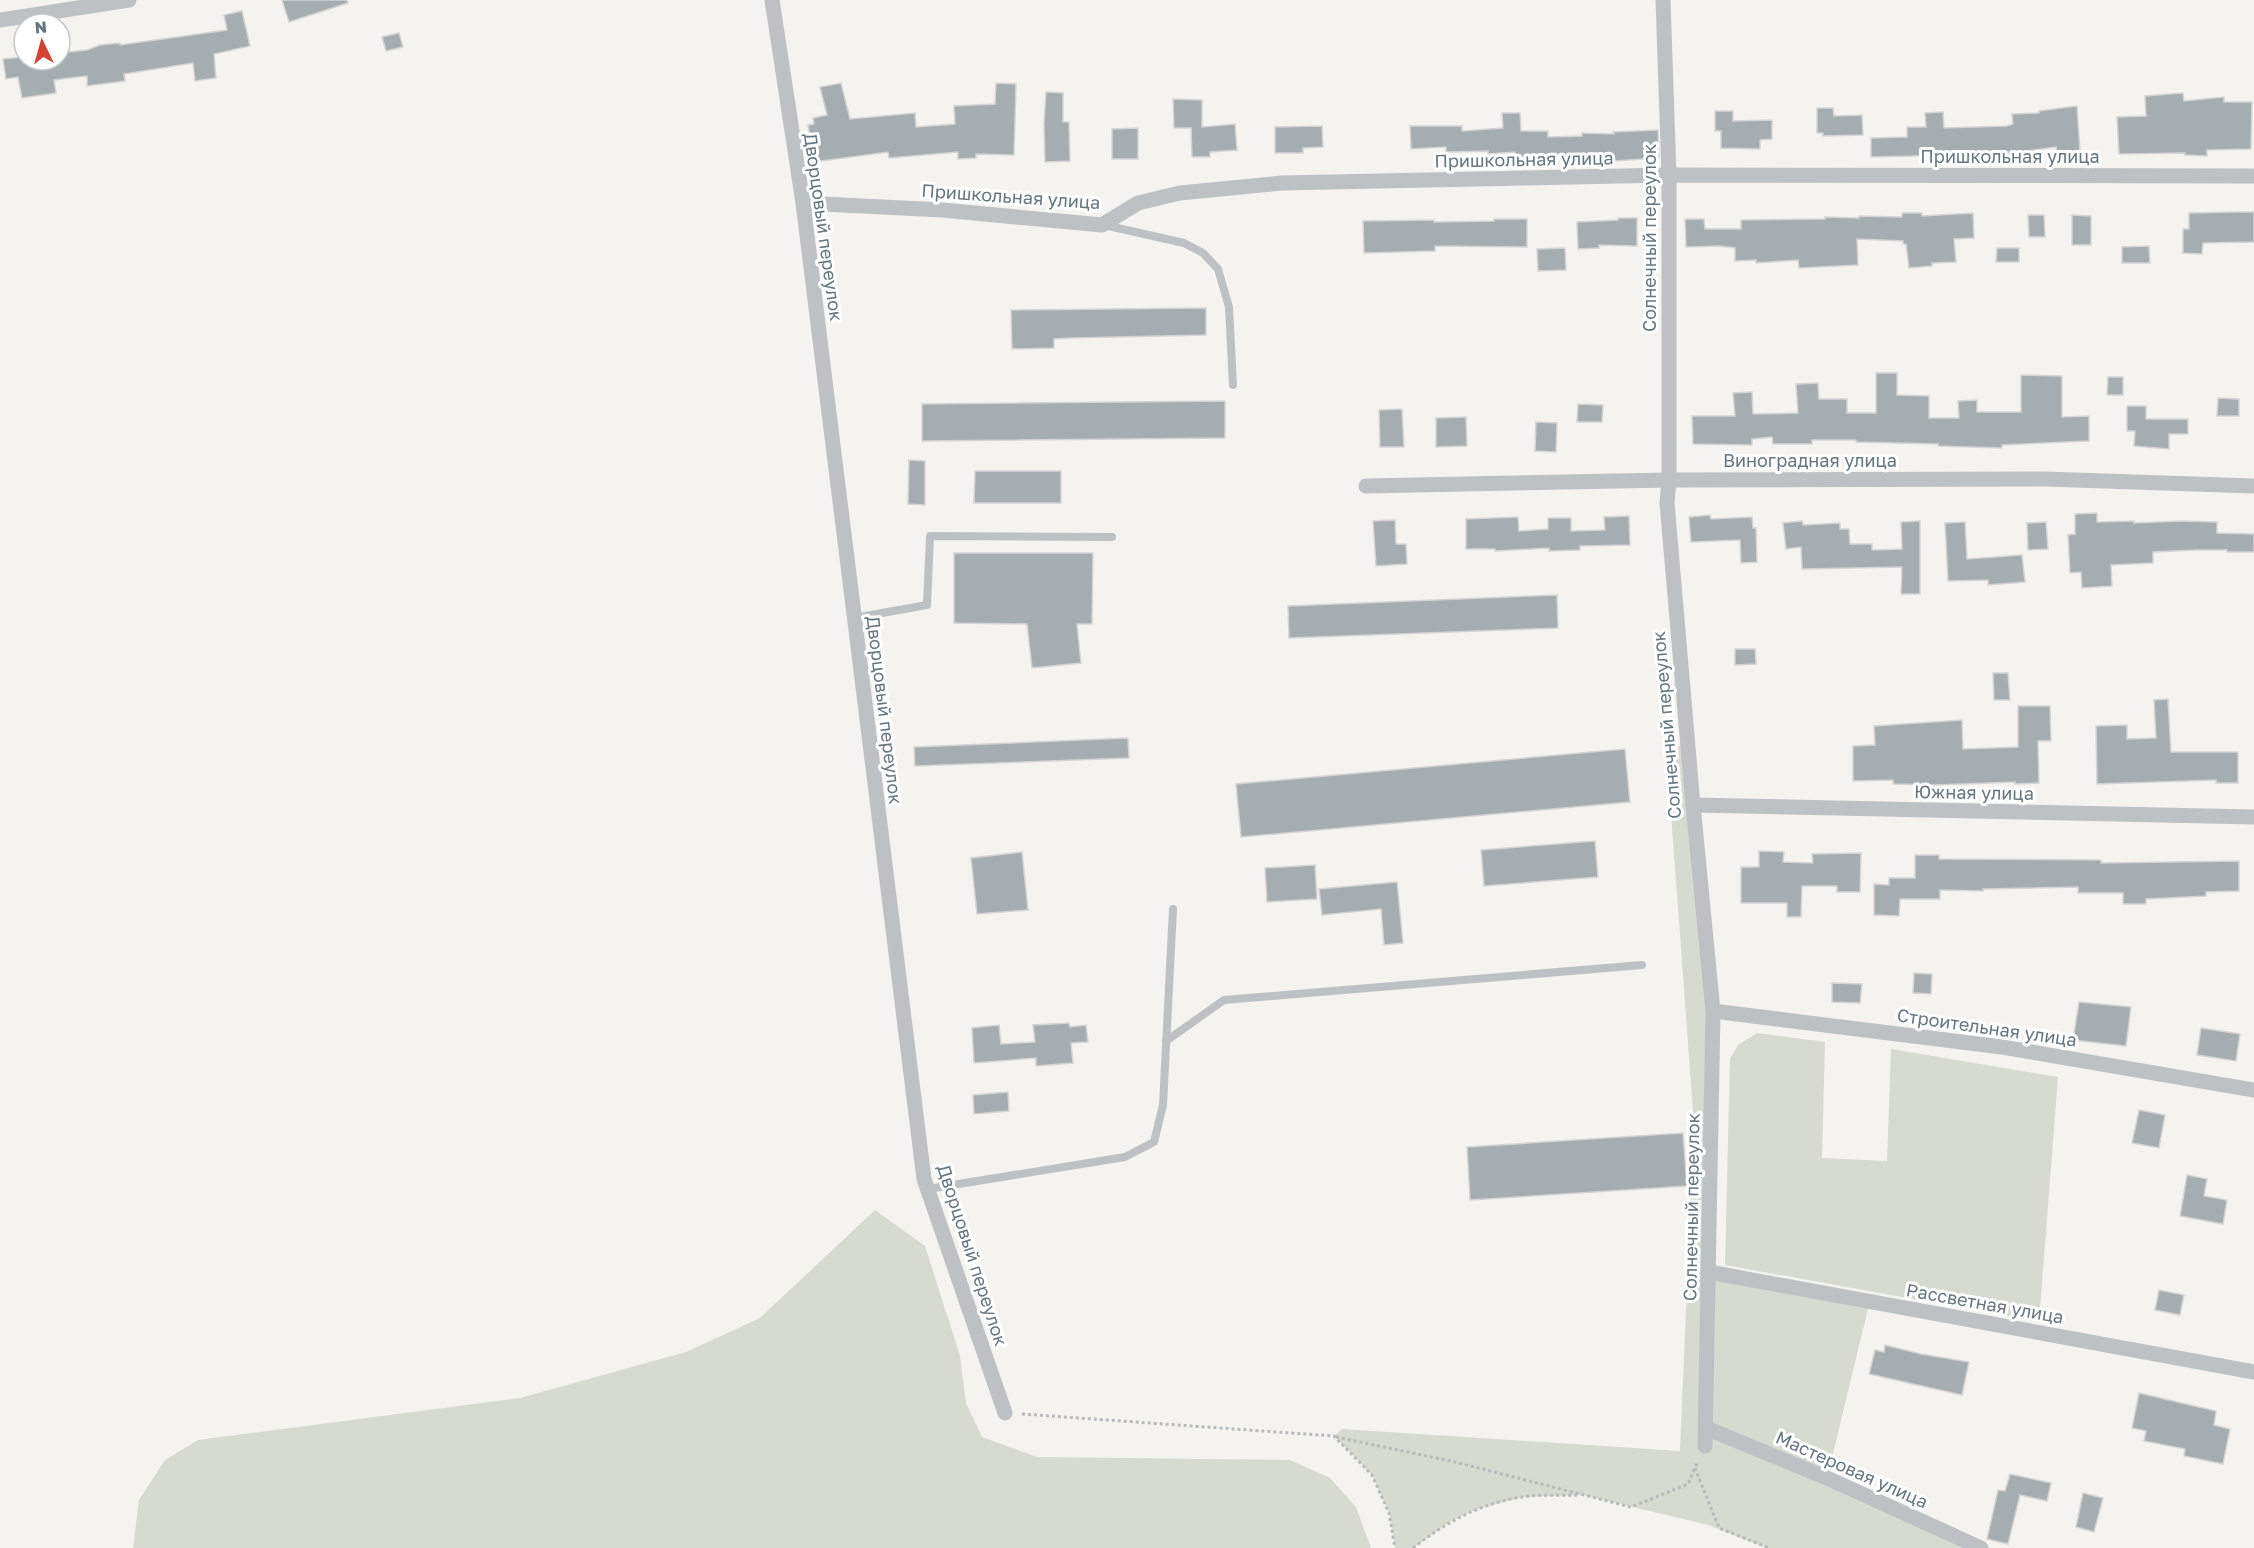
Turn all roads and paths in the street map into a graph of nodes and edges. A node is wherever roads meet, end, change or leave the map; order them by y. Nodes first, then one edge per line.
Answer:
1 (129, 0) edge
2 (772, 0) edge
3 (1663, 0) edge
4 (0, 20) edge
5 (1669, 175) junction
6 (2254, 176) edge
7 (802, 203) junction
8 (1102, 225) junction
9 (1233, 385) dead end
10 (1669, 480) junction
11 (1366, 486) dead end
12 (2254, 486) edge
13 (1112, 537) dead end
14 (854, 618) junction
15 (1693, 805) junction
16 (2254, 817) edge
17 (1173, 909) dead end
18 (1642, 965) dead end
19 (1713, 1011) junction
20 (1166, 1041) junction
21 (2254, 1090) edge
22 (928, 1189) junction
23 (1709, 1272) junction
24 (2254, 1372) edge
25 (1005, 1413) joint
26 (1706, 1428) junction
27 (1334, 1436) junction
28 (1705, 1446) joint
29 (1695, 1468) junction
30 (1583, 1495) junction
31 (1395, 1548) edge
32 (1413, 1548) edge
33 (1769, 1548) edge
34 (1982, 1548) edge

1 - 4 street
2 - 7 street, Дворцовый переулок
3 - 5 street, Солнечный переулок
5 - 6 street, Пришкольная улица
5 - 8 street, Пришкольная улица
5 - 10 street, Солнечный переулок
7 - 8 street, Пришкольная улица
7 - 14 street, Дворцовый переулок
8 - 9 lane
10 - 11 street, Виноградная улица
10 - 12 street, Виноградная улица
10 - 15 street, Солнечный переулок
13 - 14 lane
14 - 22 street, Дворцовый переулок
15 - 16 street, Южная улица
15 - 19 street, Солнечный переулок
17 - 20 lane
18 - 20 lane
19 - 21 street, Строительная улица
19 - 23 street, Солнечный переулок
20 - 22 lane
22 - 25 street, Дворцовый переулок
23 - 24 street, Рассветная улица
23 - 26 street, Солнечный переулок
25 - 27 path
26 - 28 street, Солнечный переулок
26 - 34 street, Мастеровая улица
27 - 30 path
27 - 31 path
28 - 29 path
29 - 30 path
29 - 33 path
30 - 32 path

